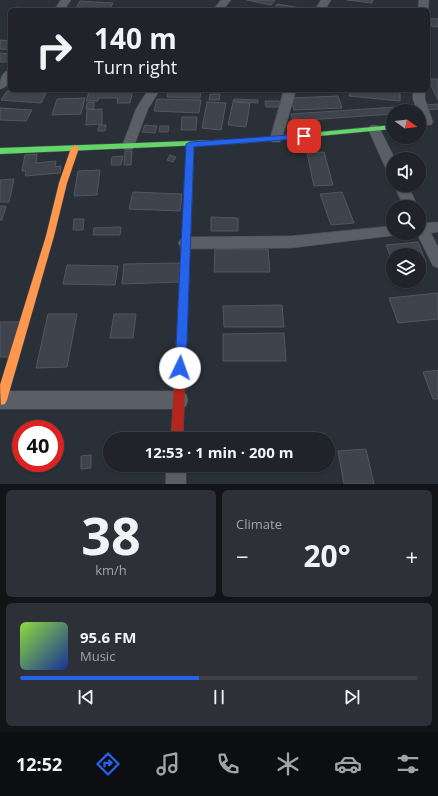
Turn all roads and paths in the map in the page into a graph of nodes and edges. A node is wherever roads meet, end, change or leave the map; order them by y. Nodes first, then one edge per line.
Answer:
1 (226, 0) edge
2 (220, 8) edge
3 (8, 76) edge
4 (0, 86) edge
5 (153, 92) edge
6 (289, 92) edge
7 (419, 92) edge
8 (428, 122) edge
9 (386, 128) edge
10 (374, 129) junction
11 (276, 139) junction
12 (190, 144) junction
13 (128, 146) junction
14 (75, 148) junction
15 (0, 150) edge
16 (386, 154) edge
17 (426, 227) edge
18 (438, 227) edge
19 (386, 232) edge
20 (426, 239) edge
21 (186, 243) junction
22 (438, 262) edge
23 (0, 400) edge
24 (179, 400) junction
25 (177, 432) edge
26 (176, 472) edge
27 (176, 484) edge

1 - 2 street
3 - 4 street
5 - 13 street
6 - 11 street
7 - 8 street
9 - 10 street
10 - 11 street
10 - 16 street
11 - 12 street
12 - 13 street
12 - 21 street
13 - 14 street
14 - 15 street
14 - 23 street
17 - 18 street
19 - 21 street
20 - 22 street
21 - 24 street
23 - 24 street
24 - 25 street
26 - 27 street

